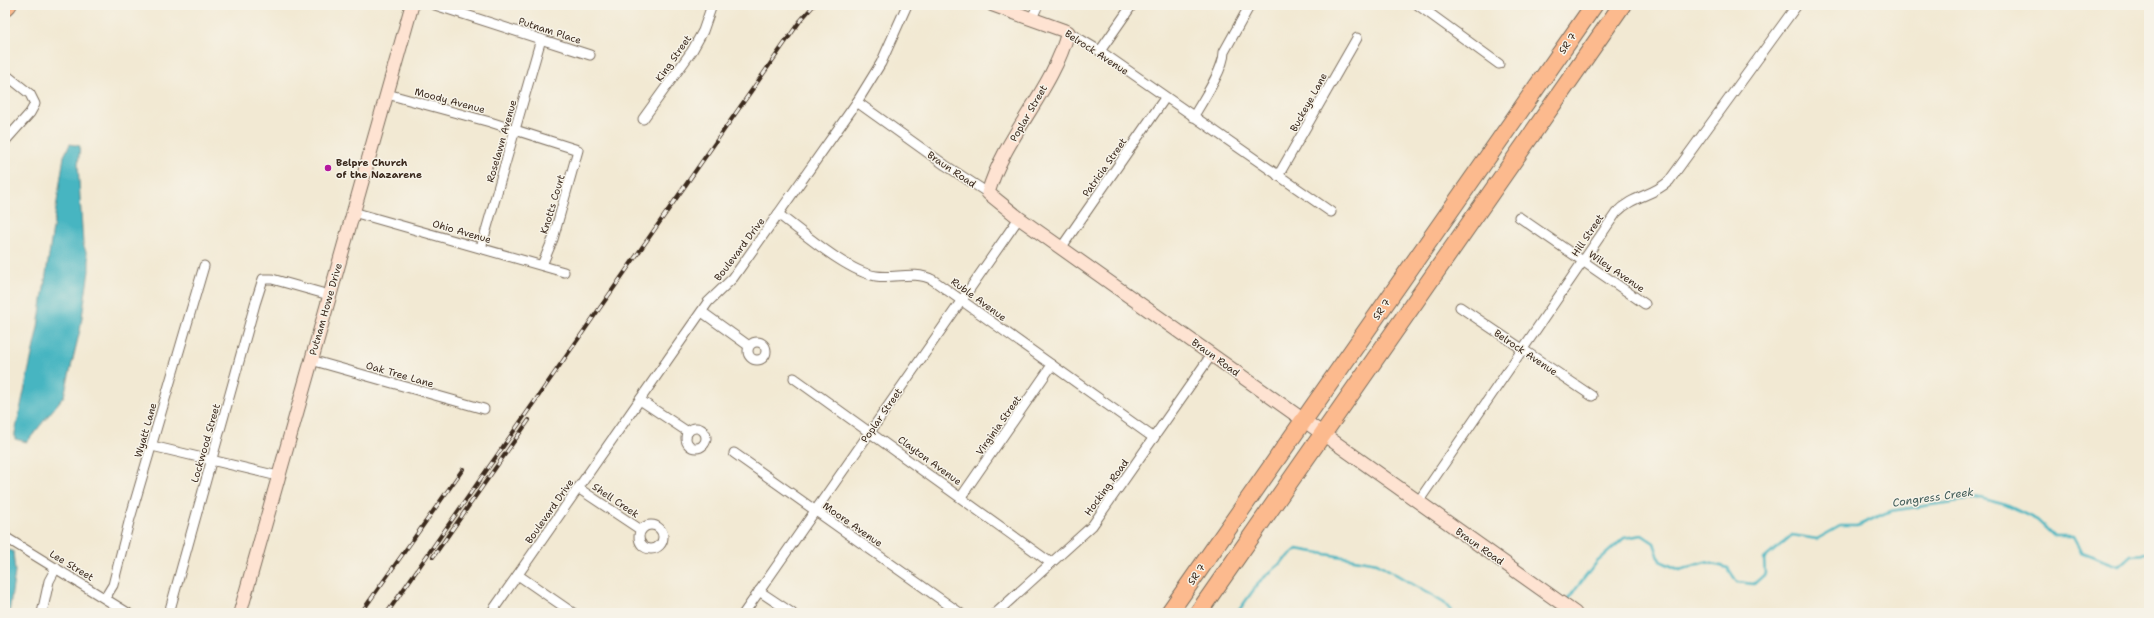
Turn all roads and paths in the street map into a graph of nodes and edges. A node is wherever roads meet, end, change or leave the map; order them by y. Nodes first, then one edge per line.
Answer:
1 (9, 5) edge
2 (412, 5) edge
3 (435, 5) edge
4 (712, 5) edge
5 (907, 5) edge
6 (993, 5) edge
7 (1038, 5) edge
8 (1132, 5) edge
9 (1250, 5) edge
10 (1418, 5) edge
11 (1594, 5) edge
12 (1622, 5) edge
13 (1797, 5) edge
14 (5, 9) edge
15 (1032, 18) junction
16 (1068, 32) junction
17 (1357, 38) dead end
18 (541, 39) junction
19 (1100, 51) junction
20 (590, 55) dead end
21 (1499, 64) dead end
22 (5, 74) edge
23 (387, 94) junction
24 (1165, 98) junction
25 (857, 102) junction
26 (1193, 117) junction
27 (642, 119) dead end
28 (515, 130) junction
29 (5, 141) edge
30 (576, 149) joint
31 (1278, 176) junction
32 (988, 193) junction
33 (353, 212) junction
34 (1331, 212) dead end
35 (778, 214) junction
36 (1518, 217) dead end
37 (1019, 218) junction
38 (481, 248) junction
39 (1061, 248) junction
40 (1583, 261) junction
41 (542, 265) junction
42 (204, 266) dead end
43 (564, 272) dead end
44 (329, 296) junction
45 (962, 300) junction
46 (1645, 304) dead end
47 (1460, 307) dead end
48 (702, 312) junction
49 (749, 346) dead end
50 (1520, 349) junction
51 (1212, 354) junction
52 (311, 360) junction
53 (1052, 365) junction
54 (794, 378) dead end
55 (1592, 396) dead end
56 (640, 400) junction
57 (484, 409) dead end
58 (1313, 427) junction
59 (870, 431) junction
60 (688, 432) dead end
61 (1154, 438) junction
62 (152, 446) junction
63 (734, 453) dead end
64 (211, 461) junction
65 (278, 476) junction
66 (578, 488) junction
67 (961, 496) junction
68 (1418, 502) junction
69 (815, 510) junction
70 (641, 530) dead end
71 (5, 536) edge
72 (1051, 562) junction
73 (56, 568) junction
74 (518, 575) junction
75 (759, 591) junction
76 (104, 598) junction
77 (42, 613) edge
78 (128, 613) edge
79 (169, 613) edge
80 (240, 613) edge
81 (491, 613) edge
82 (573, 613) edge
83 (744, 613) edge
84 (792, 613) edge
85 (960, 613) edge
86 (996, 613) edge
87 (1169, 613) edge
88 (1198, 613) edge
89 (1574, 613) edge

1 - 14 main road
2 - 23 street, Putnam Howe Drive
3 - 18 street, Putnam Place
4 - 27 street, King Street
5 - 25 street, Boulevard Drive
6 - 15 street, Belrock Avenue
7 - 15 street
8 - 19 street
9 - 26 street
10 - 21 street
11 - 58 highway, SR 7 / SR 7
12 - 58 highway, SR 7 / SR 7
13 - 40 street, Hill Street
15 - 16 street, Belrock Avenue
16 - 19 street, Belrock Avenue
16 - 32 street, Poplar Street
17 - 31 street, Buckeye Lane
18 - 20 street, Putnam Place
18 - 28 street, Roselawn Avenue
19 - 24 street, Belrock Avenue
22 - 29 street
23 - 28 street, Moody Avenue
23 - 33 street, Putnam Howe Drive
24 - 26 street, Belrock Avenue
24 - 39 street, Patricia Street
25 - 32 street, Braun Road
25 - 35 street, Boulevard Drive
26 - 31 street, Belrock Avenue
28 - 30 street, Moody Avenue
28 - 38 street, Roselawn Avenue
30 - 41 street, Knotts Court
31 - 34 street, Belrock Avenue
32 - 37 street, Braun Road
33 - 38 street, Ohio Avenue
33 - 44 street, Putnam Howe Drive
35 - 45 street, Ruble Avenue
35 - 48 street, Boulevard Drive
36 - 40 street, Wiley Avenue
37 - 39 street, Braun Road
37 - 45 street, Poplar Street
38 - 41 street, Ohio Avenue
39 - 51 street, Braun Road
40 - 46 street, Wiley Avenue
40 - 50 street, Hill Street
41 - 43 street, Ohio Avenue
42 - 62 street, Wyatt Lane
44 - 52 street, Putnam Howe Drive
44 - 64 street, Lockwood Street
45 - 53 street, Ruble Avenue
45 - 59 street, Poplar Street
47 - 50 street, Belrock Avenue
48 - 49 street
48 - 56 street, Boulevard Drive
50 - 55 street, Belrock Avenue
50 - 68 street, Hill Street
51 - 58 street, Braun Road
51 - 61 street, Hocking Road
52 - 57 street, Oak Tree Lane
52 - 65 street, Putnam Howe Drive
53 - 61 street, Ruble Avenue
53 - 67 street, Virginia Street
54 - 59 street, Clayton Avenue
56 - 60 street
56 - 66 street, Boulevard Drive
58 - 68 street, Braun Road
58 - 87 highway, SR 7 / SR 7
58 - 88 highway, SR 7 / SR 7
59 - 67 street, Clayton Avenue
59 - 69 street, Poplar Street
61 - 72 street, Hocking Road
62 - 64 street
62 - 76 street, Wyatt Lane
63 - 69 street, Moore Avenue
64 - 65 street
64 - 79 street, Lockwood Street
65 - 80 street, Putnam Howe Drive
66 - 70 street, Shell Creek
66 - 74 street, Boulevard Drive
67 - 72 street, Clayton Avenue
68 - 89 street, Braun Road
69 - 75 street, Poplar Street
69 - 85 street, Moore Avenue
71 - 73 street, Lee Street
72 - 86 street, Hocking Road
73 - 76 street, Lee Street
73 - 77 street
74 - 81 street, Boulevard Drive
74 - 82 street
75 - 83 street, Poplar Street
75 - 84 street
76 - 78 street, Lee Street

